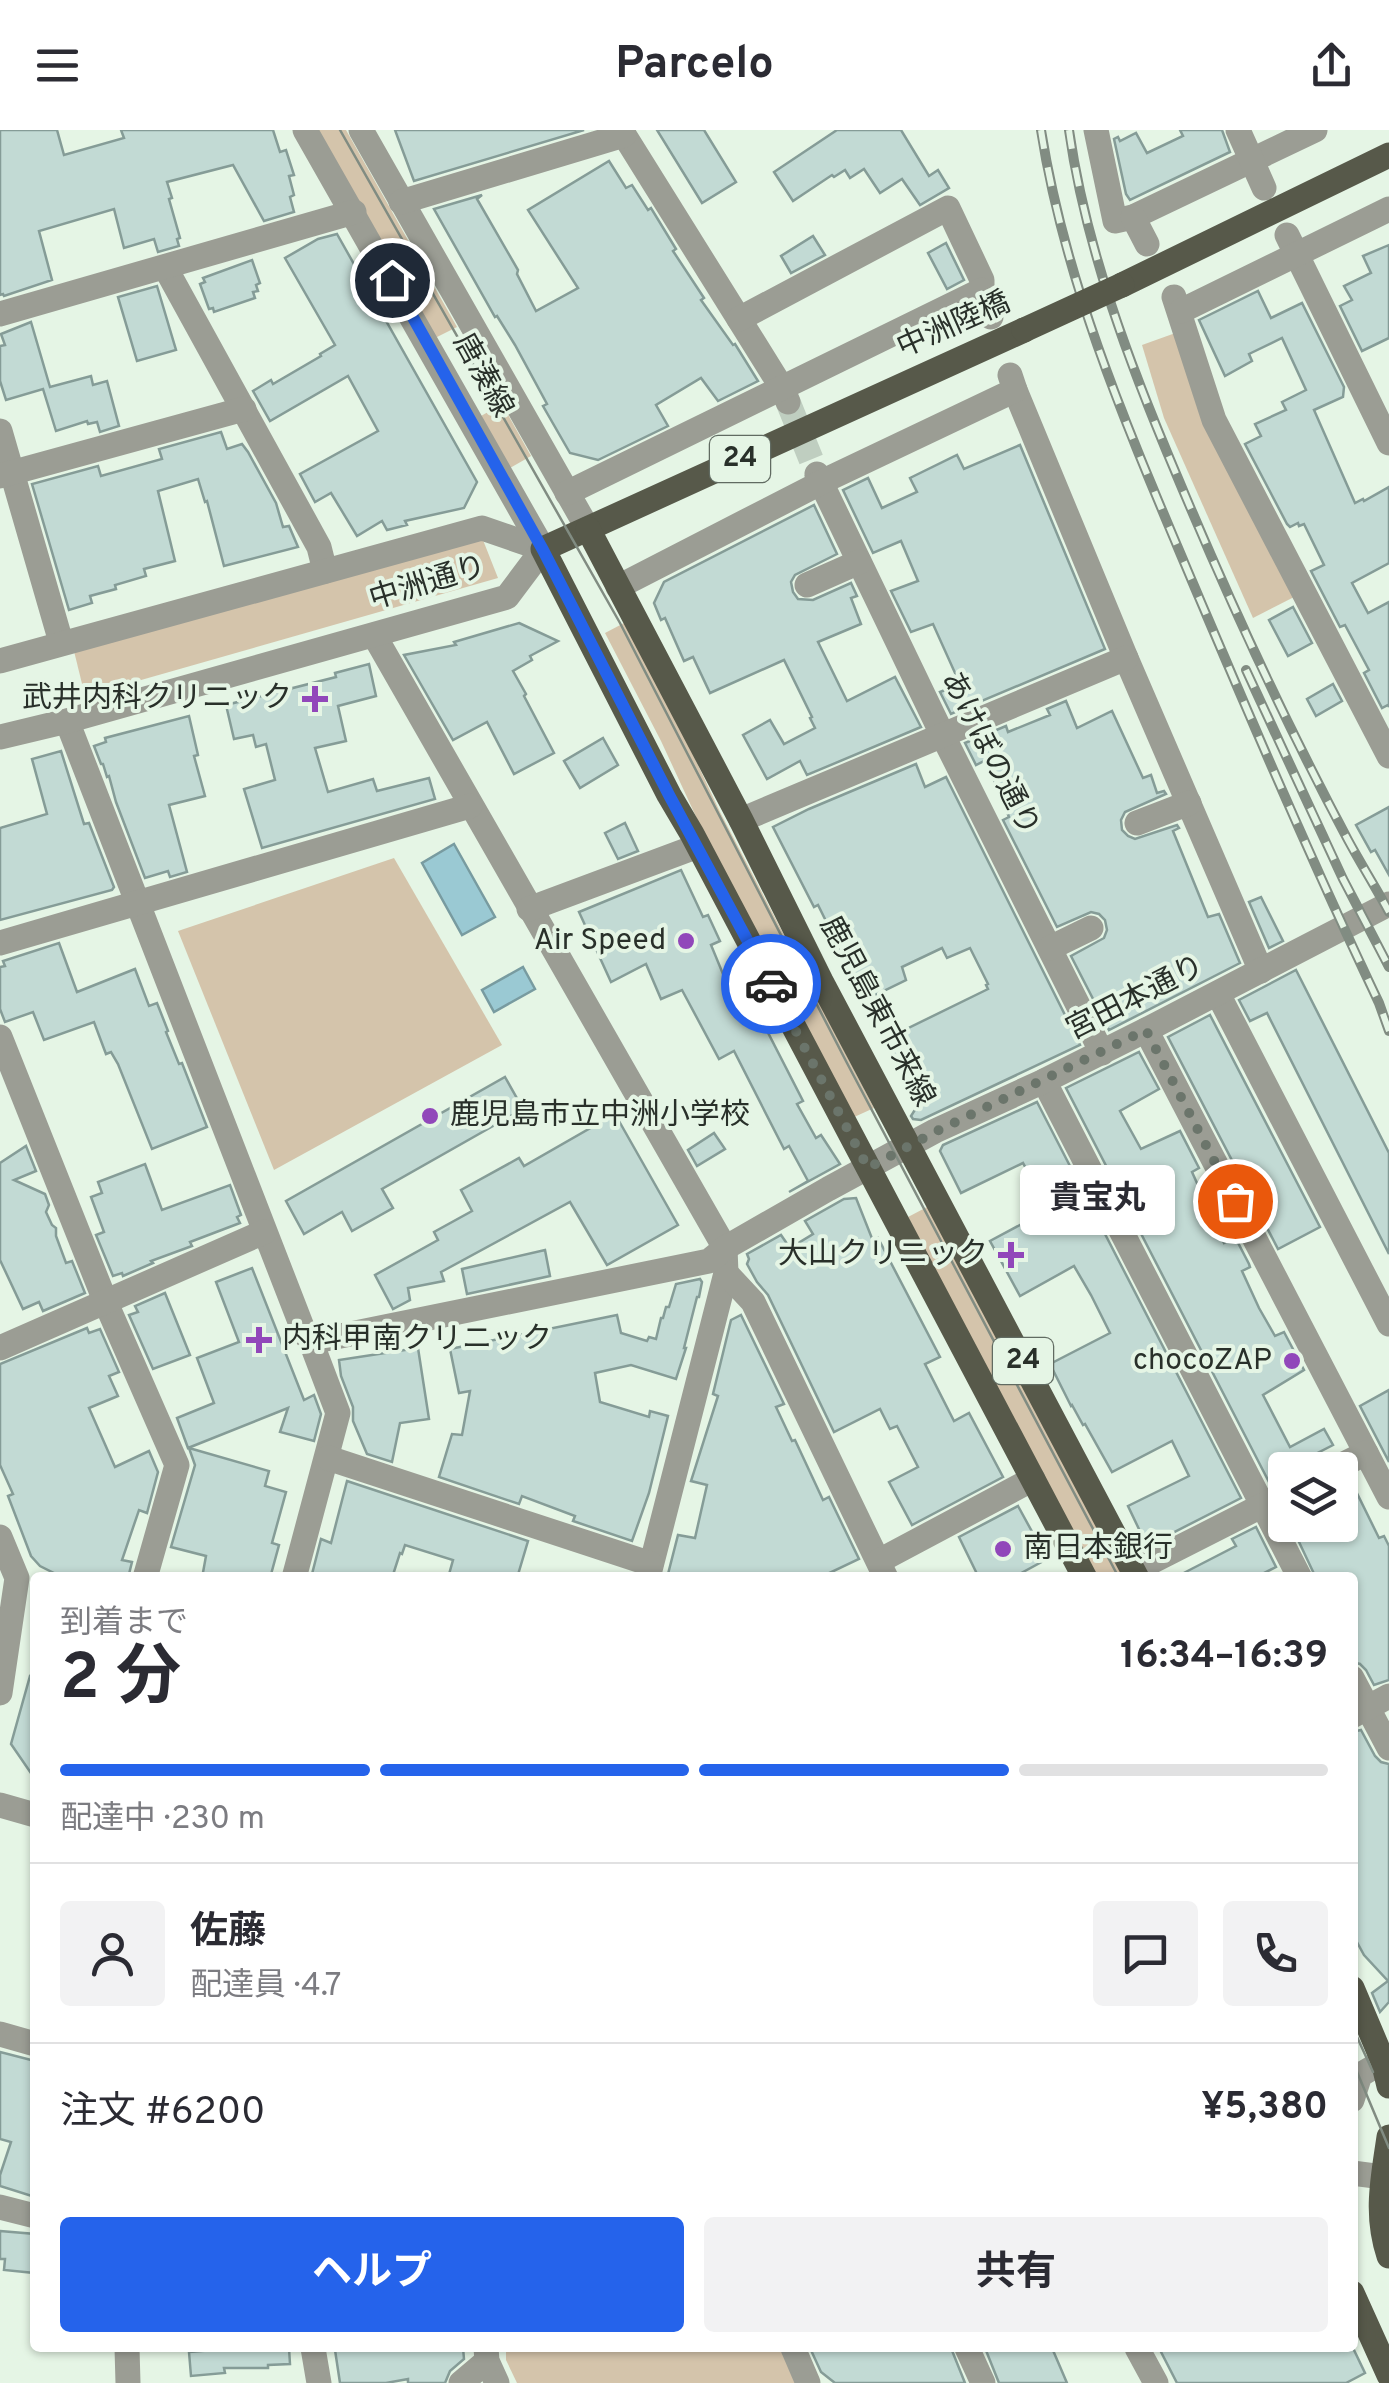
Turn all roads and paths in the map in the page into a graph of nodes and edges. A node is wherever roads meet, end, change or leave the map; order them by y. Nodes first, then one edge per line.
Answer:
1 (306, 130) edge
2 (361, 130) edge
3 (1096, 130) edge
4 (1238, 130) edge
5 (1315, 130) edge
6 (623, 133) edge
7 (1389, 155) edge
8 (1250, 160) junction
9 (1264, 188) dead end
10 (401, 202) junction
11 (1389, 209) edge
12 (354, 212) junction
13 (1133, 217) junction
14 (1147, 244) dead end
15 (1292, 245) junction
16 (165, 267) junction
17 (982, 290) junction
18 (0, 314) edge
19 (991, 317) dead end
20 (738, 319) junction
21 (785, 395) junction
22 (244, 409) junction
23 (0, 431) edge
24 (1389, 442) edge
25 (6, 474) edge
26 (818, 479) junction
27 (567, 493) junction
28 (588, 529) junction
29 (543, 550) junction
30 (858, 562) junction
31 (325, 571) junction
32 (807, 586) dead end
33 (618, 587) junction
34 (374, 636) junction
35 (61, 642) junction
36 (1126, 658) junction
37 (0, 660) edge
38 (67, 721) junction
39 (942, 734) junction
40 (0, 736) edge
41 (1389, 756) edge
42 (1189, 803) junction
43 (470, 806) junction
44 (741, 820) junction
45 (1138, 823) dead end
46 (698, 846) junction
47 (138, 904) junction
48 (1389, 904) edge
49 (529, 909) junction
50 (1091, 928) dead end
51 (0, 944) edge
52 (1050, 948) junction
53 (1261, 970) junction
54 (1218, 994) junction
55 (1146, 1030) junction
56 (0, 1038) edge
57 (1102, 1053) junction
58 (1044, 1081) junction
59 (910, 1145) junction
60 (868, 1168) junction
61 (264, 1232) junction
62 (725, 1261) junction
63 (106, 1302) junction
64 (1389, 1324) edge
65 (312, 1342) junction
66 (0, 1348) edge
67 (1366, 1453) junction
68 (1358, 1457) edge
69 (328, 1458) junction
70 (1033, 1479) junction
71 (1268, 1489) edge
72 (1389, 1498) edge
73 (1268, 1503) edge
74 (0, 1537) edge
75 (1288, 1542) edge
76 (883, 1569) edge
77 (649, 1571) edge
78 (147, 1572) edge
79 (296, 1572) edge
80 (1081, 1572) edge
81 (1134, 1572) edge
82 (1139, 1572) edge
83 (1298, 1572) edge
84 (26, 1580) edge
85 (0, 1693) edge
86 (1370, 1707) edge
87 (1389, 1748) edge
88 (0, 1806) edge
89 (30, 1814) edge
90 (1358, 2002) edge
91 (0, 2034) edge
92 (30, 2043) edge
93 (1387, 2068) edge
94 (1358, 2081) edge
95 (1389, 2137) edge
96 (1358, 2174) edge
97 (1383, 2177) junction
98 (0, 2207) edge
99 (30, 2215) edge
100 (1389, 2256) edge
101 (1358, 2306) edge
102 (127, 2352) edge
103 (314, 2352) edge
104 (795, 2352) edge
105 (969, 2352) edge
106 (1139, 2352) edge
107 (490, 2364) edge
108 (1389, 2375) edge
109 (128, 2383) edge
110 (319, 2383) edge
111 (461, 2383) edge
112 (808, 2383) edge
113 (983, 2383) edge
114 (1156, 2383) edge

1 - 12 street, 唐湊線
2 - 10 street, 唐湊線
3 - 13 street
4 - 8 street
5 - 8 street
6 - 10 street
6 - 20 street
7 - 28 main road, 中洲陸橋 / 24, bridge
8 - 9 street
8 - 13 street
10 - 27 street, 唐湊線
11 - 15 street
12 - 16 street
12 - 29 street, 唐湊線
13 - 14 street
15 - 24 street
15 - 41 street
16 - 18 street
16 - 22 street
17 - 19 street
17 - 20 street
17 - 21 street
20 - 21 street
21 - 27 street
22 - 25 street
22 - 31 street
23 - 25 street
25 - 35 street
26 - 30 street, あけぼの通り
26 - 33 street
26 - 36 street
27 - 28 street, 唐湊線
28 - 29 main road, 中洲陸橋 / 24
28 - 33 main road, 鹿児島東市来線 / 24
29 - 31 street, 中洲通り
29 - 34 street, 中洲通り
29 - 46 main road, 24
30 - 32 street
30 - 39 street, あけぼの通り
31 - 35 street, 中洲通り
33 - 44 main road, 鹿児島東市来線 / 24
34 - 38 street, 中洲通り
34 - 43 street
35 - 37 street, 中洲通り
36 - 39 street
36 - 42 street
38 - 40 street, 中洲通り
38 - 47 street
39 - 44 street
39 - 52 street, あけぼの通り
42 - 45 street
42 - 53 street
43 - 47 street
43 - 49 street
44 - 59 main road, 鹿児島東市来線 / 24
46 - 49 street
46 - 60 main road, 24
47 - 51 street
47 - 61 street
48 - 53 street, 宮田本通り
49 - 62 street
50 - 52 street
52 - 57 street, あけぼの通り
53 - 54 street, 宮田本通り
54 - 55 street, 宮田本通り
54 - 64 street
55 - 57 street, 宮田本通り
55 - 67 street
56 - 63 street
57 - 58 street, 宮田本通り
58 - 59 street, 宮田本通り
58 - 71 street
59 - 60 street, 宮田本通り
59 - 81 main road, 鹿児島東市来線 / 24
60 - 62 street, 宮田本通り
60 - 70 main road, 24
61 - 63 street
61 - 65 street
62 - 65 street, 宮田本通り
62 - 76 street
62 - 77 street
63 - 66 street
63 - 78 street
65 - 69 street
67 - 68 street
67 - 72 street
69 - 77 street
69 - 79 street
70 - 76 street
70 - 80 main road, 24
73 - 82 street
74 - 84 street
75 - 83 street
84 - 85 street
86 - 87 street
88 - 89 street
90 - 93 main road
91 - 92 street
93 - 94 street
95 - 97 main road
96 - 97 street
97 - 100 main road
98 - 99 street
101 - 108 main road
102 - 109 street
103 - 110 street
104 - 112 street
105 - 113 street
106 - 114 street
107 - 111 street

